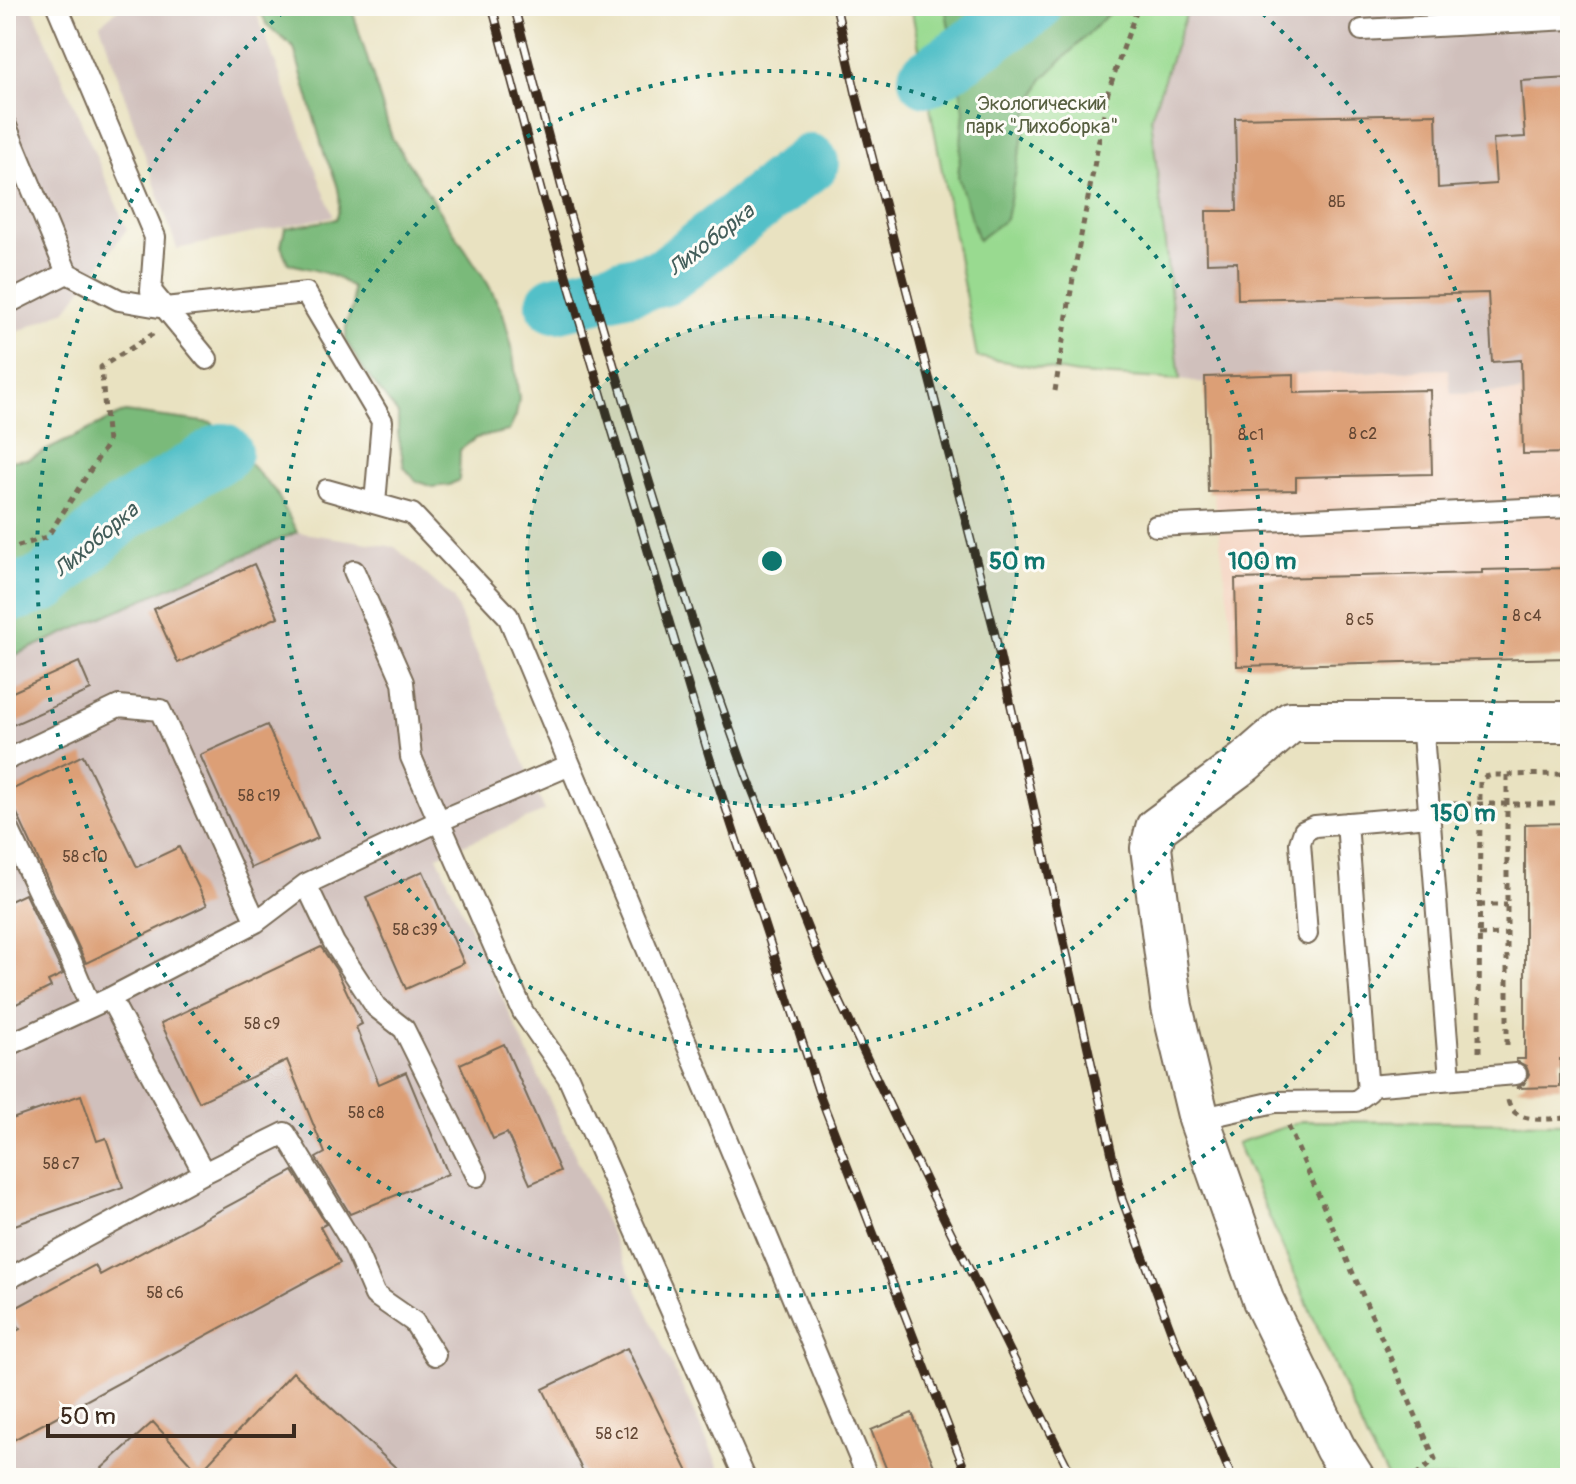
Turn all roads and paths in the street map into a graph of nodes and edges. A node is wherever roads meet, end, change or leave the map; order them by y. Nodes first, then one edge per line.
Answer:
1 (57, 6) edge
2 (896, 6) edge
3 (1138, 6) edge
4 (890, 14) dead end
5 (1570, 19) edge
6 (1362, 30) dead end
7 (6, 126) edge
8 (67, 273) junction
9 (6, 304) edge
10 (165, 308) junction
11 (207, 359) dead end
12 (1055, 391) dead end
13 (327, 490) dead end
14 (375, 503) junction
15 (1570, 507) edge
16 (1156, 526) dead end
17 (6, 550) edge
18 (354, 571) dead end
19 (1422, 721) junction
20 (1570, 722) edge
21 (6, 760) edge
22 (570, 765) junction
23 (1570, 774) edge
24 (1507, 775) junction
25 (1479, 804) junction
26 (1507, 804) junction
27 (1570, 804) edge
28 (1429, 810) junction
29 (439, 821) junction
30 (1347, 823) junction
31 (6, 824) edge
32 (306, 884) junction
33 (1479, 905) junction
34 (1507, 905) junction
35 (256, 922) junction
36 (1307, 934) dead end
37 (1507, 934) junction
38 (1479, 935) junction
39 (110, 998) junction
40 (90, 1006) junction
41 (6, 1046) edge
42 (1512, 1074) junction
43 (1479, 1077) junction
44 (1450, 1079) junction
45 (1368, 1086) junction
46 (1282, 1114) dead end
47 (1570, 1118) edge
48 (1199, 1119) junction
49 (204, 1173) junction
50 (477, 1176) dead end
51 (6, 1280) edge
52 (435, 1355) dead end
53 (745, 1478) edge
54 (868, 1478) edge
55 (1354, 1478) edge
56 (1414, 1478) edge

1 - 10 lane
2 - 4 path
3 - 12 path
5 - 6 lane
7 - 8 lane
8 - 9 lane
8 - 10 lane
10 - 11 lane
10 - 14 lane
10 - 17 path
13 - 14 lane
14 - 22 lane
15 - 16 lane
18 - 29 lane
19 - 20 street
19 - 28 lane
19 - 48 street
21 - 35 lane
22 - 29 lane
22 - 54 lane
23 - 24 path
24 - 25 path
24 - 26 path
25 - 26 path
25 - 28 path
25 - 33 path
26 - 27 path
26 - 34 path
28 - 30 lane
28 - 44 lane
29 - 32 lane
29 - 53 lane
30 - 36 lane
30 - 45 lane
31 - 40 lane
32 - 35 lane
32 - 50 lane
33 - 34 path
33 - 38 path
34 - 37 path
35 - 39 lane
37 - 38 path
37 - 42 path
38 - 43 path
39 - 40 lane
39 - 49 lane
40 - 41 lane
42 - 43 lane
42 - 47 path
43 - 44 lane
44 - 45 lane
45 - 48 lane
46 - 56 path
48 - 55 street
49 - 51 lane
49 - 52 lane

